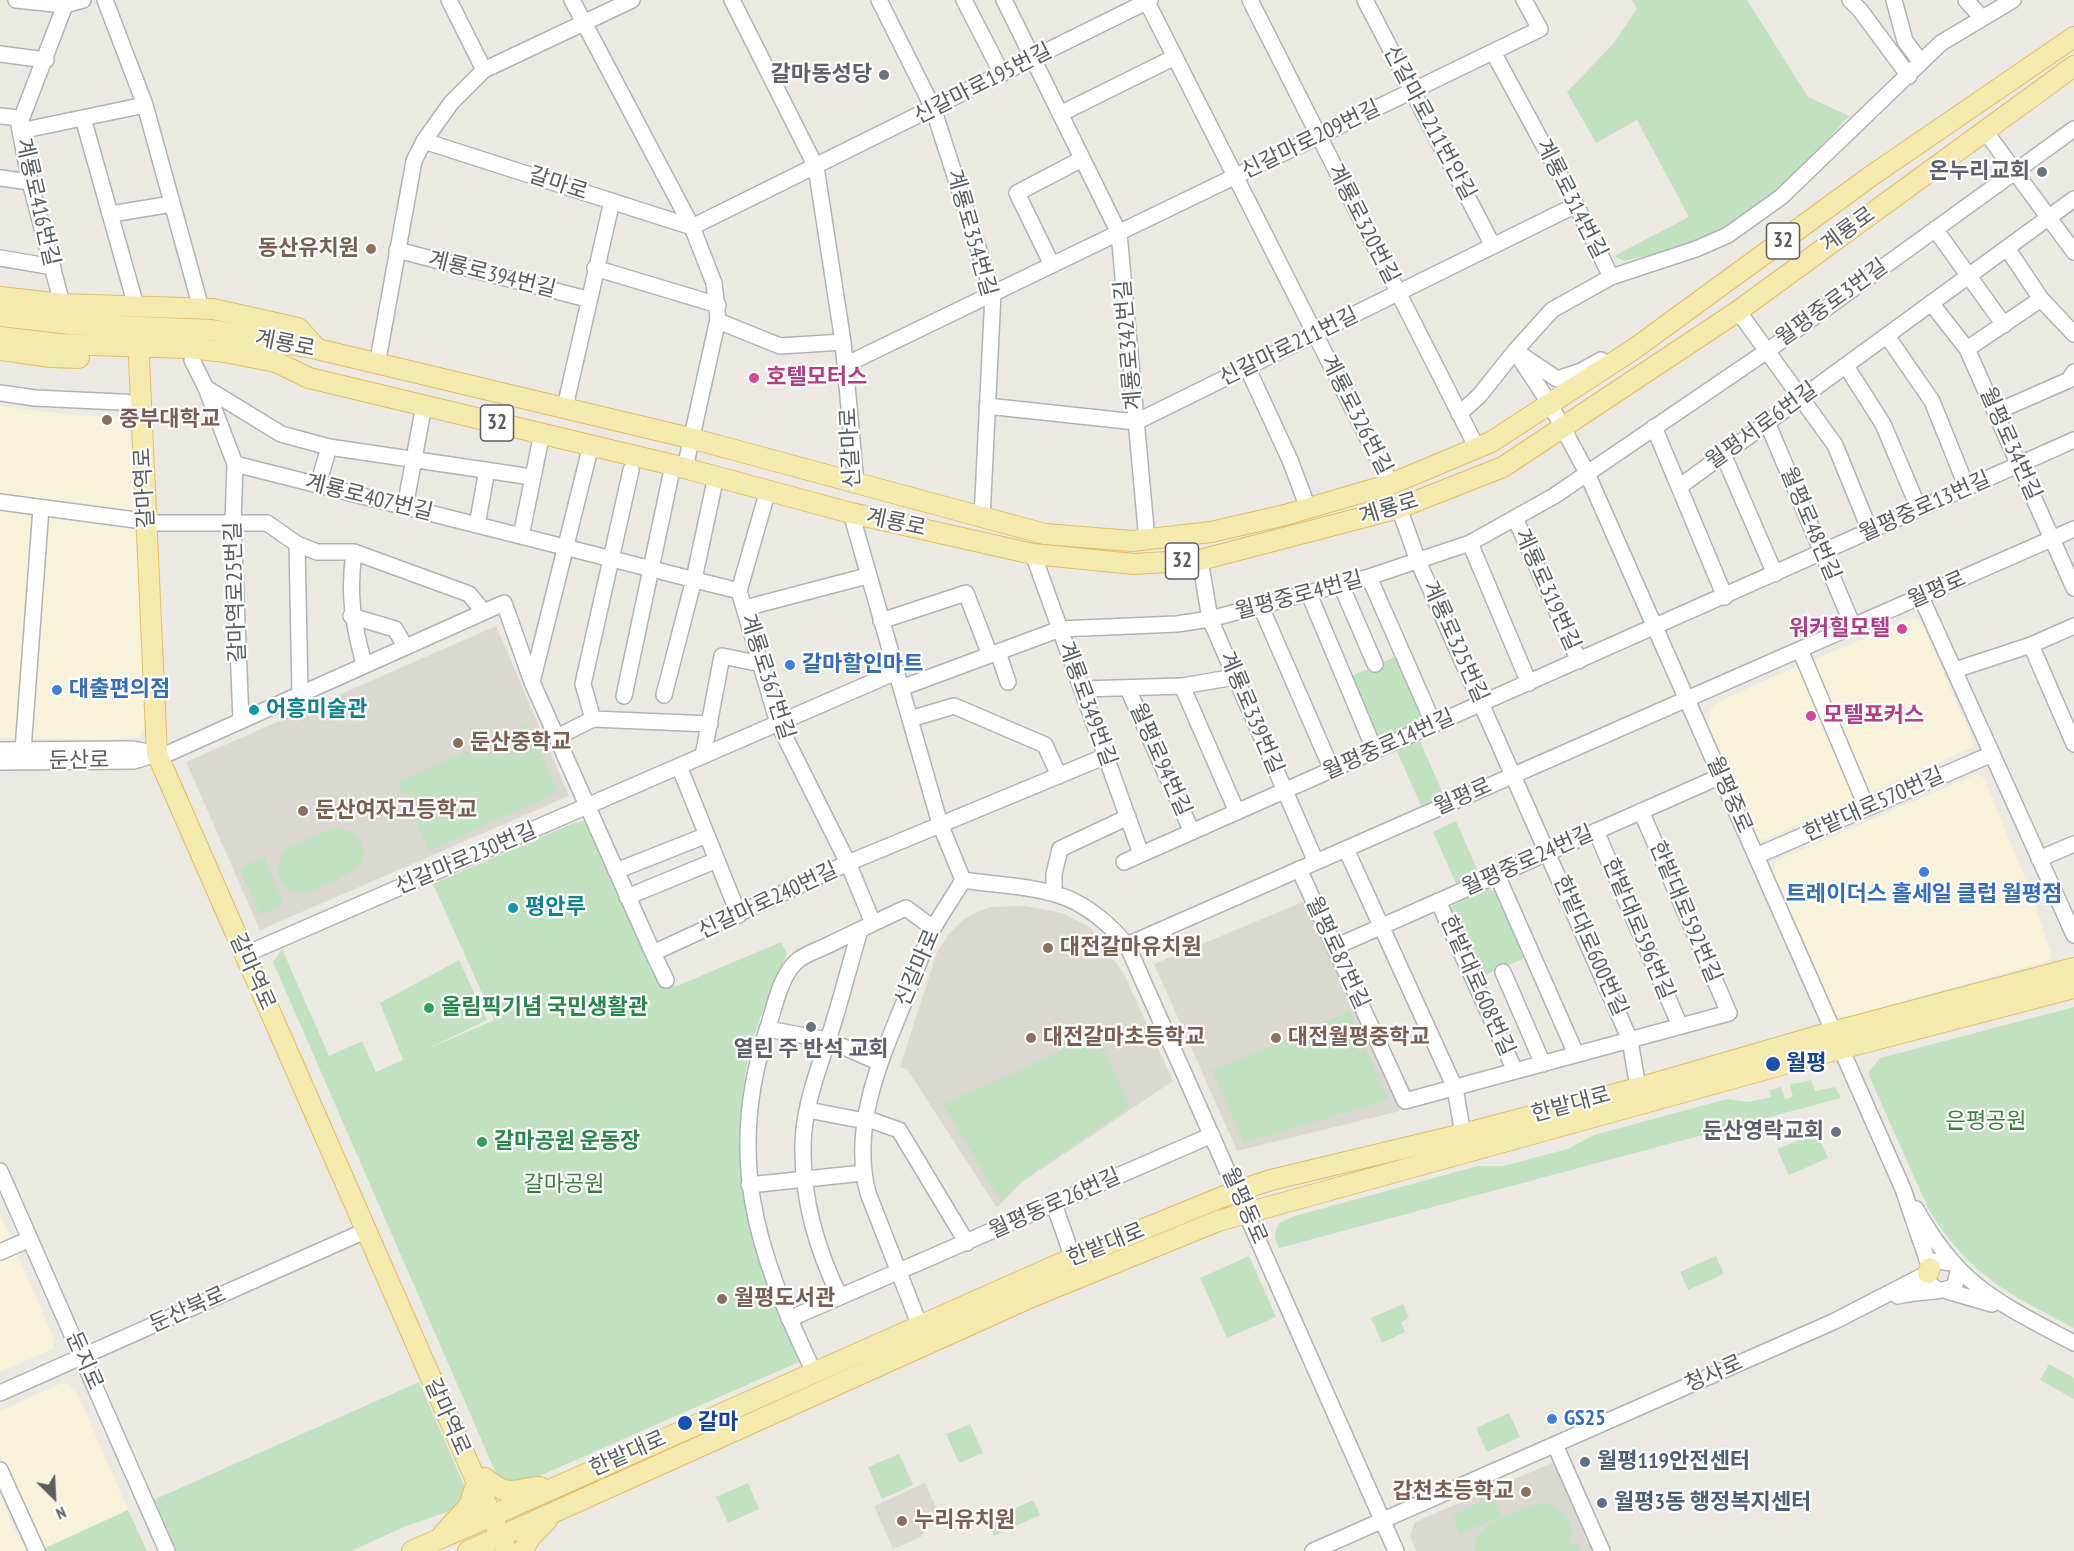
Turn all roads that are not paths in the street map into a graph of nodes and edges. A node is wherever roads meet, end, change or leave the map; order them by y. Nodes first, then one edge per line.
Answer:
1 (16, 0) edge
2 (83, 0) edge
3 (105, 0) edge
4 (449, 0) edge
5 (572, 0) edge
6 (632, 0) edge
7 (732, 0) edge
8 (879, 0) edge
9 (964, 0) edge
10 (1004, 0) edge
11 (1148, 0) edge
12 (1250, 0) edge
13 (1365, 0) edge
14 (1524, 0) edge
15 (1850, 0) edge
16 (1894, 0) edge
17 (1966, 0) edge
18 (2013, 0) edge
19 (64, 3) edge
20 (1982, 18) junction
21 (583, 23) junction
22 (2074, 37) edge
23 (1493, 52) junction
24 (0, 54) edge
25 (1175, 57) junction
26 (1033, 59) junction
27 (46, 60) junction
28 (1920, 61) junction
29 (2074, 66) edge
30 (484, 70) junction
31 (1002, 74) junction
32 (1909, 76) junction
33 (1411, 91) junction
34 (145, 105) junction
35 (933, 108) junction
36 (1060, 114) junction
37 (0, 116) edge
38 (83, 118) junction
39 (20, 124) junction
40 (2074, 129) edge
41 (1985, 131) junction
42 (1318, 136) junction
43 (424, 141) junction
44 (1082, 159) junction
45 (816, 167) junction
46 (2014, 172) junction
47 (1235, 177) junction
48 (0, 178) edge
49 (30, 182) junction
50 (2074, 199) edge
51 (612, 201) junction
52 (172, 204) junction
53 (1576, 205) junction
54 (111, 214) junction
55 (2049, 218) junction
56 (692, 227) junction
57 (1935, 229) junction
58 (1119, 233) junction
59 (1493, 246) junction
60 (2007, 248) junction
61 (398, 250) junction
62 (2074, 252) edge
63 (0, 258) edge
64 (1052, 265) junction
65 (53, 267) junction
66 (595, 268) junction
67 (1969, 275) junction
68 (1611, 277) junction
69 (1398, 293) junction
70 (993, 294) junction
71 (0, 297) edge
72 (587, 299) junction
73 (2041, 299) junction
74 (1931, 303) junction
75 (62, 304) junction
76 (718, 305) junction
77 (136, 306) junction
78 (201, 308) junction
79 (1738, 311) junction
80 (0, 316) edge
81 (718, 321) junction
82 (2004, 325) junction
83 (1315, 334) junction
84 (2074, 334) edge
85 (1887, 336) junction
86 (0, 337) edge
87 (843, 342) junction
88 (317, 349) junction
89 (1634, 349) junction
90 (1967, 349) junction
91 (0, 350) edge
92 (1515, 351) junction
93 (1767, 351) junction
94 (145, 359) junction
95 (192, 360) junction
96 (377, 365) junction
97 (845, 365) junction
98 (1845, 366) junction
99 (1247, 367) junction
100 (309, 378) junction
101 (2072, 379) edge
102 (206, 388) junction
103 (0, 393) edge
104 (1802, 397) junction
105 (141, 403) junction
106 (1550, 404) junction
107 (424, 405) junction
108 (987, 406) junction
109 (565, 407) junction
110 (1996, 412) junction
111 (1459, 414) junction
112 (1136, 422) junction
113 (1767, 422) junction
114 (1563, 427) junction
115 (1654, 427) junction
116 (542, 433) junction
117 (694, 439) junction
118 (2074, 440) edge
119 (591, 445) junction
120 (329, 447) junction
121 (1477, 448) junction
122 (1724, 454) junction
123 (415, 459) junction
124 (235, 464) junction
125 (2019, 464) junction
126 (679, 466) junction
127 (487, 470) junction
128 (631, 470) dead end
129 (1586, 471) junction
130 (716, 476) junction
131 (532, 477) junction
132 (856, 484) junction
133 (1391, 484) junction
134 (318, 485) junction
135 (1679, 487) junction
136 (1967, 488) junction
137 (768, 490) junction
138 (0, 502) edge
139 (405, 507) junction
140 (41, 508) junction
141 (1308, 508) junction
142 (1398, 508) junction
143 (1919, 509) junction
144 (851, 513) junction
145 (982, 518) junction
146 (1515, 518) junction
147 (152, 523) junction
148 (233, 523) junction
149 (477, 525) junction
150 (2074, 529) edge
151 (1870, 531) junction
152 (521, 536) junction
153 (2052, 539) junction
154 (1147, 540) junction
155 (1470, 543) junction
156 (297, 544) junction
157 (567, 548) junction
158 (354, 552) junction
159 (1822, 553) junction
160 (1033, 554) junction
161 (612, 559) junction
162 (1200, 560) junction
163 (1418, 561) junction
164 (651, 568) junction
165 (1775, 574) junction
166 (867, 576) junction
167 (1369, 577) junction
168 (694, 579) junction
169 (1341, 585) junction
170 (2074, 588) edge
171 (739, 591) junction
172 (1309, 594) junction
173 (1725, 597) junction
174 (1921, 597) junction
175 (1261, 607) junction
176 (745, 608) junction
177 (483, 611) junction
178 (351, 616) junction
179 (1210, 619) junction
180 (881, 621) junction
181 (1853, 626) junction
182 (2074, 626) edge
183 (1655, 628) junction
184 (1060, 629) junction
185 (2031, 645) junction
186 (405, 646) junction
187 (1800, 650) junction
188 (994, 653) junction
189 (1579, 661) junction
190 (364, 664) junction
191 (761, 664) junction
192 (1375, 664) dead end
193 (1955, 670) junction
194 (896, 672) junction
195 (1235, 677) junction
196 (532, 682) junction
197 (1008, 682) dead end
198 (1529, 683) junction
199 (1182, 686) junction
200 (901, 688) junction
201 (1082, 689) junction
202 (1128, 689) junction
203 (300, 693) junction
204 (664, 695) dead end
205 (624, 696) dead end
206 (1687, 699) junction
207 (1482, 704) junction
208 (593, 719) junction
209 (910, 719) junction
210 (241, 720) junction
211 (778, 723) junction
212 (710, 724) junction
213 (1434, 725) junction
214 (557, 737) junction
215 (2074, 744) edge
216 (0, 750) edge
217 (23, 750) junction
218 (1375, 751) junction
219 (162, 754) junction
220 (1992, 754) junction
221 (703, 756) junction
222 (1106, 756) junction
223 (0, 762) edge
224 (679, 766) junction
225 (1332, 770) junction
226 (1514, 775) junction
227 (1059, 776) junction
228 (1721, 776) junction
229 (1285, 791) junction
230 (587, 806) junction
231 (1867, 808) junction
232 (1641, 811) junction
233 (1236, 812) junction
234 (1128, 818) junction
235 (940, 824) junction
236 (1596, 831) junction
237 (1192, 832) junction
238 (706, 834) junction
239 (2074, 844) edge
240 (1346, 849) junction
241 (1549, 852) junction
242 (1141, 854) junction
243 (1756, 856) junction
244 (2039, 859) junction
245 (717, 860) junction
246 (1124, 862) dead end
247 (1316, 862) junction
248 (848, 863) junction
249 (1299, 869) junction
250 (616, 871) junction
251 (1497, 875) junction
252 (963, 880) junction
253 (1054, 892) junction
254 (627, 897) junction
255 (1438, 901) junction
256 (739, 915) junction
257 (867, 926) junction
258 (1382, 926) junction
259 (933, 928) junction
260 (2074, 935) edge
261 (1127, 945) junction
262 (1335, 947) junction
263 (253, 951) junction
264 (652, 954) junction
265 (2074, 968) edge
266 (1503, 972) dead end
267 (666, 980) dead end
268 (2074, 988) edge
269 (1680, 1026) junction
270 (767, 1029) junction
271 (828, 1040) junction
272 (1630, 1040) junction
273 (1837, 1040) junction
274 (1576, 1054) junction
275 (880, 1063) junction
276 (1543, 1064) junction
277 (1515, 1071) junction
278 (1455, 1088) junction
279 (1638, 1088) junction
280 (808, 1110) junction
281 (865, 1120) junction
282 (1463, 1134) junction
283 (1212, 1135) junction
284 (0, 1171) edge
285 (863, 1173) junction
286 (805, 1178) junction
287 (749, 1185) junction
288 (1903, 1189) junction
289 (1237, 1191) junction
290 (1054, 1204) junction
291 (1247, 1214) junction
292 (370, 1229) junction
293 (30, 1239) junction
294 (967, 1243) junction
295 (0, 1252) edge
296 (1075, 1257) junction
297 (1955, 1267) junction
298 (898, 1272) junction
299 (1935, 1280) junction
300 (840, 1297) junction
301 (2009, 1309) junction
302 (789, 1319) junction
303 (920, 1325) junction
304 (2074, 1343) edge
305 (926, 1345) junction
306 (82, 1357) junction
307 (814, 1372) junction
308 (0, 1393) edge
309 (1555, 1445) junction
310 (0, 1470) edge
311 (481, 1480) junction
312 (549, 1489) junction
313 (560, 1510) junction
314 (496, 1515) junction
315 (1383, 1520) junction
316 (435, 1541) junction
317 (509, 1543) edge
318 (37, 1551) edge
319 (167, 1551) edge
320 (412, 1551) edge
321 (468, 1551) edge
322 (523, 1551) edge
323 (1313, 1551) edge
324 (1396, 1551) edge
325 (1602, 1551) edge

1 - 19 street
2 - 19 street
3 - 34 street
4 - 30 street
5 - 21 street
6 - 21 street
7 - 45 street, 신갈마로
8 - 35 street, 계룡로354번길
9 - 31 street
10 - 26 street, 계룡로342번길
11 - 25 street, 계룡로326번길
11 - 26 street, 신갈마로195번길
12 - 42 street, 계룡로320번길
13 - 33 street, 신갈마로211번안길
14 - 23 street, 신갈마로209번길
15 - 32 street
16 - 28 street
17 - 20 street
18 - 20 street
19 - 27 street, 계룡로416번길
20 - 28 street
21 - 30 street, 계룡로394번길
21 - 56 street
22 - 89 main road, 계룡로 / 32
23 - 33 street, 신갈마로209번길
23 - 53 street, 계룡로314번길
24 - 27 street
25 - 36 street
25 - 47 street, 계룡로326번길
26 - 31 street, 신갈마로195번길
26 - 36 street, 계룡로342번길
27 - 39 street, 계룡로416번길
28 - 32 street
29 - 41 main road, 계룡로 / 32
30 - 43 street, 계룡로394번길
31 - 35 street, 신갈마로195번길
32 - 68 street
33 - 42 street, 신갈마로209번길
33 - 59 street, 신갈마로211번안길
34 - 38 street
34 - 52 street
35 - 45 street, 신갈마로195번길
35 - 70 street, 계룡로354번길
36 - 44 street, 계룡로342번길
37 - 39 street
38 - 39 street
38 - 54 street
39 - 49 street, 계룡로416번길
40 - 46 street, 월평중로3번길
41 - 46 street
41 - 79 main road, 계룡로 / 32
42 - 47 street, 신갈마로209번길
42 - 69 street, 계룡로320번길
43 - 51 street, 갈마로
43 - 61 street, 계룡로394번길
44 - 58 street, 계룡로342번길
44 - 64 street
45 - 56 street
45 - 87 street, 신갈마로
46 - 55 street
46 - 57 street, 월평중로3번길
47 - 58 street, 신갈마로209번길
47 - 83 street, 계룡로326번길
48 - 49 street
49 - 65 street, 계룡로416번길
50 - 55 street, 월평서로6번길
51 - 56 street, 갈마로
51 - 66 street
52 - 54 street
52 - 78 street
53 - 59 street, 신갈마로211번길
53 - 68 street, 계룡로314번길
54 - 77 street
55 - 60 street, 월평서로6번길
55 - 62 street
56 - 76 street
57 - 67 street
57 - 93 street, 월평중로3번길
58 - 64 street, 신갈마로209번길
58 - 112 street, 계룡로342번길
59 - 69 street, 신갈마로211번길
60 - 67 street, 월평서로6번길
60 - 73 street
61 - 72 street, 계룡로394번길
61 - 96 street, 계룡로394번길
63 - 65 street
64 - 70 street, 신갈마로209번길
65 - 75 street, 계룡로416번길
66 - 72 street
66 - 76 street
67 - 74 street, 월평서로6번길
67 - 82 street
68 - 92 street, 계룡로314번길
69 - 83 street, 신갈마로211번길
69 - 111 street, 계룡로320번길
70 - 97 street, 신갈마로209번길
70 - 108 street, 계룡로354번길
71 - 75 main road
72 - 109 street
73 - 82 street
73 - 84 street
74 - 85 street, 월평서로6번길
74 - 90 street, 월평로34번길
75 - 77 main road
76 - 81 street
77 - 78 main road
78 - 88 main road
79 - 93 street
79 - 114 main road, 계룡로 / 32
80 - 88 main road, 계룡로 / 32
81 - 87 street
81 - 117 street
82 - 90 street
83 - 99 street, 신갈마로211번길
83 - 133 street, 계룡로326번길
85 - 98 street, 월평서로6번길
85 - 136 street
86 - 100 main road, 계룡로 / 32
87 - 97 street, 신갈마로
88 - 96 main road, 계룡로 / 32
89 - 92 street
89 - 106 main road, 계룡로 / 32
90 - 110 street, 월평로34번길
91 - 94 main road, 32
92 - 106 street
92 - 111 street, 계룡로314번길
93 - 104 street
93 - 115 street, 월평중로3번길
94 - 95 main road, 32
94 - 105 main road, 갈마역로
94 - 147 main road, 갈마역로
95 - 100 main road, 32
95 - 102 street
96 - 109 main road, 계룡로 / 32
97 - 132 street, 신갈마로
98 - 104 street, 월평서로6번길
98 - 143 street
99 - 112 street, 신갈마로211번길
99 - 141 street
100 - 107 main road, 계룡로 / 32
101 - 110 street
102 - 120 street
102 - 124 street
103 - 105 street
104 - 113 street, 월평서로6번길
104 - 151 street
105 - 147 main road, 갈마역로
106 - 114 street, 월평중로
106 - 121 main road, 계룡로 / 32
107 - 116 main road, 계룡로 / 32
107 - 123 street
108 - 112 street
108 - 145 street, 계룡로354번길
109 - 117 main road, 계룡로 / 32
110 - 125 street, 월평로34번길
111 - 121 street, 계룡로320번길
112 - 154 street, 계룡로342번길
113 - 122 street, 월평서로6번길
113 - 159 street, 월평로48번길
114 - 129 street, 월평중로
114 - 142 main road, 계룡로 / 32
115 - 129 street, 월평중로3번길
115 - 135 street
116 - 119 main road, 계룡로 / 32
116 - 131 street
117 - 126 street
117 - 132 main road, 계룡로 / 32
118 - 125 street, 월평중로13번길
119 - 126 main road, 계룡로 / 32
119 - 157 street
120 - 123 street
120 - 134 street
121 - 133 main road, 계룡로 / 32
122 - 135 street, 월평서로6번길
122 - 165 street
123 - 127 street
123 - 139 street
124 - 134 street, 계룡로407번길
124 - 148 street, 갈마역로25번길
125 - 136 street, 월평중로13번길
125 - 153 street, 월평로34번길
126 - 130 main road, 계룡로 / 32
126 - 164 street
127 - 131 street
127 - 149 street
128 - 161 street
129 - 146 street, 월평중로4번길
129 - 183 street, 월평중로
130 - 137 main road, 계룡로 / 32
130 - 168 street
131 - 152 street
132 - 144 main road, 신갈마로
132 - 145 main road, 계룡로 / 32
133 - 141 main road, 계룡로 / 32
134 - 139 street, 계룡로407번길
135 - 173 street
136 - 143 street, 월평중로13번길
137 - 144 main road, 계룡로 / 32
137 - 171 street, 계룡로367번길
138 - 140 street
139 - 149 street, 계룡로407번길
140 - 147 street
140 - 217 street
141 - 154 main road, 계룡로 / 32
142 - 162 main road, 계룡로 / 32
142 - 163 street, 계룡로325번길
143 - 151 street, 월평중로13번길
144 - 160 main road, 계룡로 / 32
144 - 166 street, 신갈마로
145 - 154 main road, 계룡로 / 32
146 - 155 street, 월평중로4번길
146 - 189 street, 계룡로319번길
147 - 148 street
147 - 219 main road, 갈마역로
148 - 156 street
148 - 210 street, 갈마역로25번길
149 - 152 street, 계룡로407번길
150 - 153 street, 월평로
151 - 159 street, 월평중로13번길
152 - 157 street, 계룡로407번길
153 - 170 street, 월평로34번길
153 - 174 street, 월평로
155 - 163 street, 월평중로4번길
155 - 198 street
156 - 158 street
156 - 203 street
157 - 161 street, 계룡로407번길
157 - 196 street
158 - 177 street
158 - 178 street
159 - 165 street, 월평중로13번길
159 - 181 street, 월평로48번길
160 - 162 main road, 계룡로 / 32
160 - 184 street, 계룡로349번길
161 - 164 street, 계룡로407번길
161 - 208 street
162 - 179 street, 계룡로339번길
163 - 167 street, 월평중로4번길
163 - 207 street, 계룡로325번길
164 - 168 street, 계룡로407번길
164 - 205 street
165 - 173 street, 월평중로13번길
166 - 176 street
166 - 180 street, 신갈마로
167 - 169 street, 월평중로4번길
167 - 213 street
168 - 171 street, 계룡로407번길
168 - 204 street
169 - 172 street, 월평중로4번길
169 - 192 street
171 - 176 street, 계룡로367번길
172 - 175 street, 월평중로4번길
172 - 218 street
173 - 183 street, 월평중로13번길
174 - 181 street, 월평로
174 - 193 street
175 - 179 street, 월평중로4번길
175 - 225 street
176 - 191 street, 계룡로367번길
177 - 186 street
177 - 196 street
178 - 186 street
178 - 190 street
179 - 184 street, 월평중로4번길
179 - 195 street, 계룡로339번길
180 - 188 street
180 - 194 street, 신갈마로
181 - 187 street, 월평로
182 - 185 street
183 - 189 street, 월평중로14번길
183 - 206 street, 월평중로
184 - 188 street, 월평중로4번길
184 - 201 street, 계룡로349번길
185 - 193 street
185 - 215 street
186 - 190 street
187 - 206 street, 월평로
187 - 231 street
188 - 197 street
188 - 200 street, 월평중로4번길
189 - 198 street, 월평중로14번길
190 - 203 street
191 - 211 street, 계룡로367번길
191 - 212 street
193 - 220 street
194 - 200 street, 신갈마로
194 - 211 street, 신갈마로230번길
195 - 199 street
195 - 229 street, 계룡로339번길
196 - 214 street
198 - 207 street, 월평중로14번길
199 - 202 street
199 - 233 street
200 - 209 street, 신갈마로
201 - 202 street
201 - 222 street, 계룡로349번길
202 - 237 street, 월평로94번길
203 - 210 street
206 - 226 street, 월평로
206 - 228 street, 월평중로
207 - 213 street, 월평중로14번길
207 - 226 street, 계룡로325번길
208 - 212 street
208 - 214 street
209 - 227 street
209 - 235 street, 신갈마로
210 - 219 street
211 - 221 street, 신갈마로230번길
211 - 248 street, 계룡로367번길
212 - 221 street
213 - 218 street, 월평중로14번길
214 - 230 street
216 - 217 street, 둔산로
217 - 219 street, 둔산로
218 - 225 street, 월평중로14번길
219 - 223 street, 둔산로
219 - 263 main road, 갈마역로
219 - 292 main road, 갈마역로
220 - 231 street, 한밭대로570번길
220 - 244 street
221 - 224 street, 신갈마로230번길
222 - 227 street
222 - 234 street, 계룡로349번길
224 - 230 street, 신갈마로230번길
224 - 238 street
225 - 229 street, 월평중로14번길
226 - 240 street, 월평로
226 - 241 street, 한밭대로600번길
227 - 235 street
228 - 232 street, 월평중로24번길
228 - 243 street, 월평중로
229 - 233 street, 월평중로14번길
229 - 247 street, 계룡로339번길
230 - 250 street
230 - 263 street, 신갈마로230번길
231 - 243 street, 한밭대로570번길
232 - 236 street, 월평중로24번길
232 - 269 street, 한밭대로592번길
233 - 237 street, 월평중로14번길
234 - 242 street, 계룡로349번길
234 - 253 street
235 - 248 street, 신갈마로240번길
235 - 252 street, 신갈마로
236 - 241 street, 월평중로24번길
236 - 269 street, 한밭대로596번길
237 - 242 street, 월평중로14번길
238 - 245 street
238 - 250 street
239 - 244 street
240 - 247 street, 월평로
240 - 258 street
241 - 251 street, 월평중로24번길
241 - 272 street, 한밭대로600번길
242 - 246 street, 월평중로14번길
243 - 273 street, 월평중로
244 - 260 street
245 - 254 street
245 - 256 street
247 - 249 street, 월평로
248 - 256 street, 신갈마로240번길
248 - 257 street, 계룡로367번길
249 - 261 street, 월평로
249 - 262 street, 월평로87번길
250 - 254 street
251 - 255 street, 월평중로24번길
251 - 274 street
252 - 253 street, 월평동로
252 - 259 street, 신갈마로
253 - 261 street, 월평동로
254 - 264 street
255 - 258 street, 월평중로24번길
255 - 277 street, 한밭대로608번길
256 - 264 street, 신갈마로240번길
257 - 259 street
257 - 270 street
257 - 271 street
258 - 262 street, 월평중로24번길
258 - 278 street
259 - 275 street, 신갈마로
261 - 283 street, 월평동로
262 - 278 street, 월평로87번길
263 - 292 main road, 갈마역로
264 - 267 street
265 - 273 main road
266 - 276 street
268 - 273 main road, 한밭대로
269 - 272 street
270 - 271 street
270 - 287 street
271 - 275 street
271 - 280 street
272 - 274 street
272 - 279 street, 한밭대로600번길
273 - 279 main road, 한밭대로
273 - 288 street, 월평중로
273 - 291 main road, 한밭대로
274 - 276 street
275 - 281 street, 신갈마로
276 - 277 street
277 - 278 street
278 - 282 street
279 - 282 main road, 한밭대로
280 - 281 street
280 - 286 street
281 - 285 street, 신갈마로
281 - 294 street
282 - 289 main road, 한밭대로
283 - 289 street, 월평동로
283 - 290 street, 월평동로26번길
284 - 293 street, 둔지로
285 - 286 street
285 - 298 street, 신갈마로
286 - 287 street
286 - 300 street
287 - 302 street
288 - 297 street
288 - 299 street
289 - 291 street, 월평동로
289 - 296 main road, 한밭대로
290 - 294 street, 월평동로26번길
290 - 296 street
291 - 305 main road, 한밭대로
291 - 315 street, 월평동로
292 - 306 street, 둔산북로
292 - 311 main road, 갈마역로
293 - 295 street
293 - 306 street, 둔지로
294 - 298 street, 월평동로26번길
296 - 303 main road, 한밭대로
297 - 299 street, 청사로
297 - 299 street
297 - 301 street
298 - 300 street, 월평동로26번길
298 - 303 street, 신갈마로
299 - 301 street
299 - 309 street, 청사로
300 - 302 street, 월평동로26번길
301 - 304 street
302 - 307 street
303 - 305 street, 신갈마로
303 - 307 main road, 한밭대로
305 - 313 main road, 한밭대로
306 - 308 street, 둔산북로
306 - 319 street, 둔지로
307 - 312 main road, 한밭대로
309 - 315 street, 청사로
309 - 325 street
310 - 318 street
311 - 312 main road
311 - 314 main road, 갈마역로
311 - 316 main road
312 - 314 main road, 한밭대로
313 - 317 main road, 한밭대로
313 - 322 main road
314 - 316 main road, 한밭대로
314 - 317 main road, 갈마역로
315 - 323 street, 청사로
315 - 324 street, 월평동로
316 - 320 main road, 한밭대로
317 - 321 main road, 한밭대로

